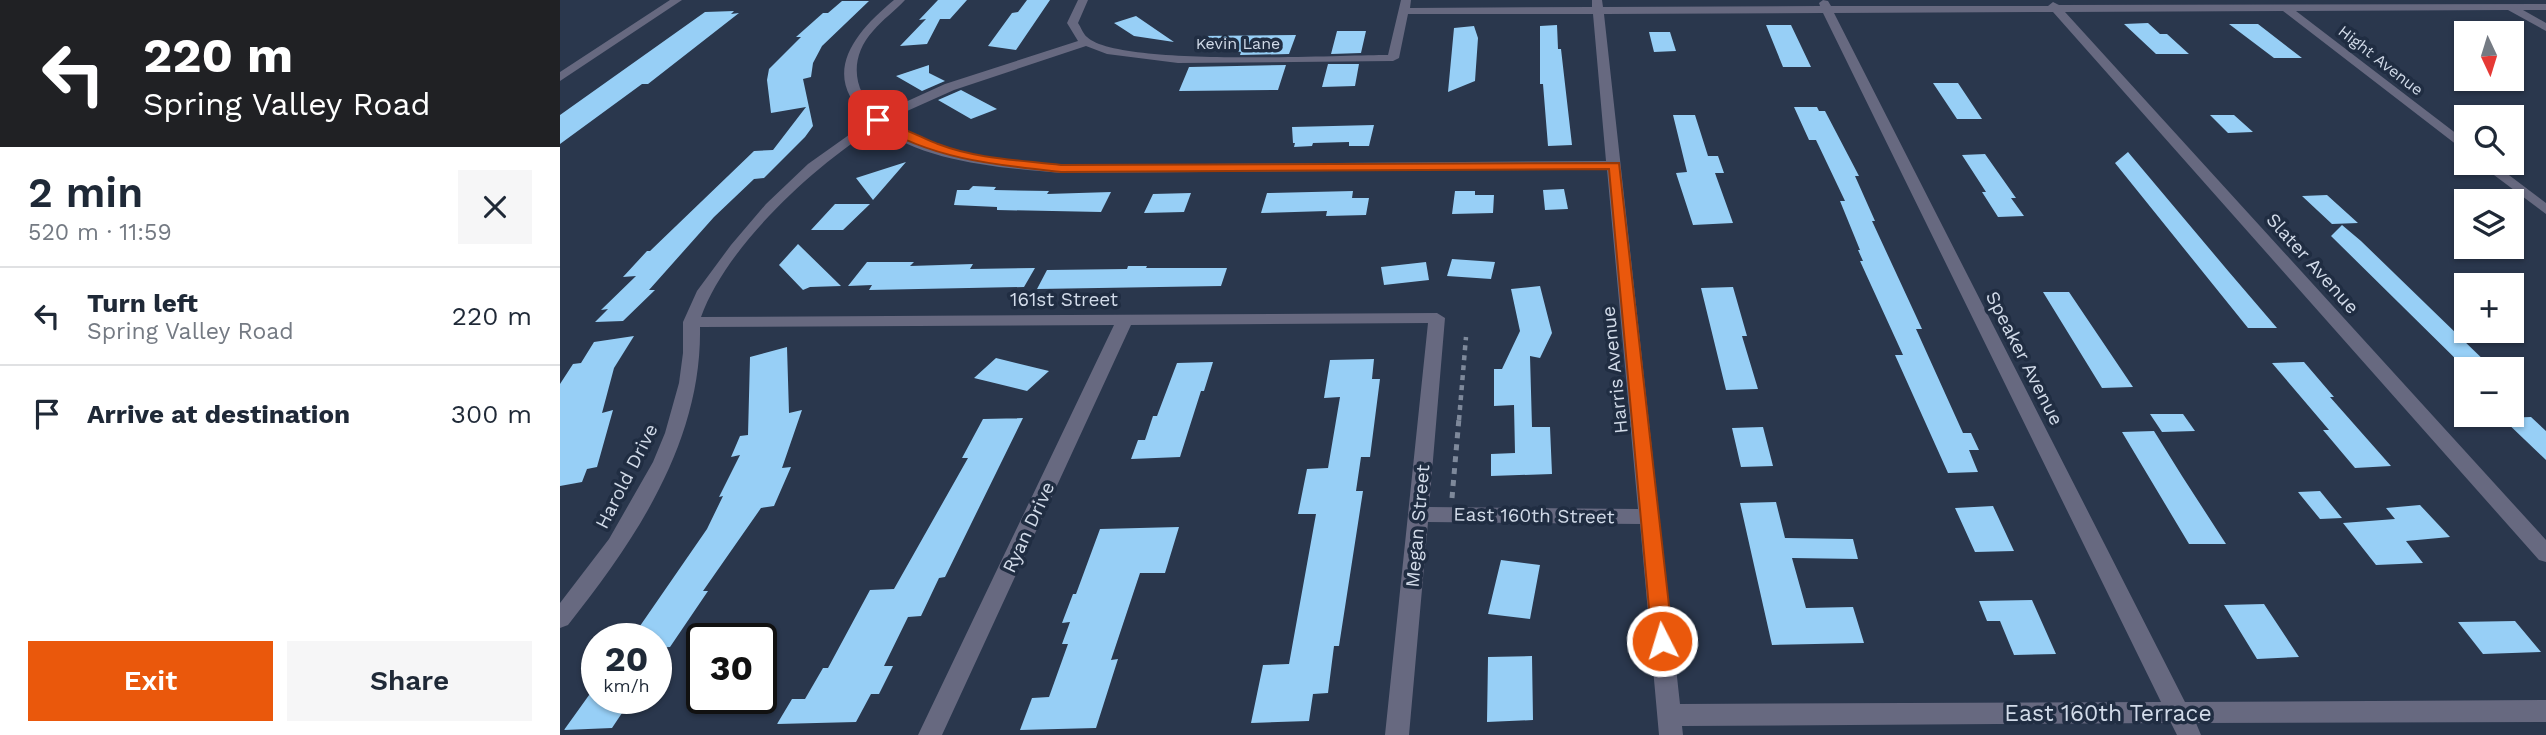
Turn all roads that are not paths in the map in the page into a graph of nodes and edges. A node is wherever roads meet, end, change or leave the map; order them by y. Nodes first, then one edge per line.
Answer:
1 (677, 0) edge
2 (900, 0) edge
3 (1083, 0) edge
4 (2498, 0) edge
5 (2280, 4) edge
6 (1598, 5) edge
7 (1825, 5) edge
8 (2053, 5) edge
9 (1404, 6) edge
10 (2510, 7) junction
11 (2546, 7) edge
12 (2546, 28) edge
13 (1086, 41) junction
14 (560, 77) edge
15 (878, 120) junction
16 (2454, 139) edge
17 (1615, 165) junction
18 (2501, 175) edge
19 (2546, 210) edge
20 (1437, 318) joint
21 (1125, 320) junction
22 (691, 322) junction
23 (1418, 514) junction
24 (1650, 517) junction
25 (2546, 554) edge
26 (560, 619) edge
27 (2546, 711) edge
28 (2178, 712) junction
29 (1670, 725) edge
30 (930, 735) edge
31 (1397, 735) edge
32 (2189, 735) edge

1 - 14 street
2 - 15 street
3 - 13 street
4 - 10 street
5 - 8 street
5 - 10 street
5 - 16 street, Hight Avenue
6 - 7 street
6 - 9 street
6 - 17 street, Harris Avenue
7 - 8 street
7 - 28 street, Speaker Avenue
8 - 25 street, Slater Avenue
9 - 13 street, Kevin Lane
10 - 11 street
10 - 12 street
13 - 15 street
15 - 17 street
15 - 22 street, Harold Drive
17 - 24 street, Harris Avenue
18 - 19 street
20 - 21 street, 161st Street
20 - 23 street, Megan Street
21 - 22 street, 161st Street
21 - 30 street, Ryan Drive
22 - 26 street, Harold Drive
23 - 24 street, East 160th Street
23 - 31 street, Megan Street
24 - 29 street, Harris Avenue
27 - 28 street, East 160th Terrace
28 - 29 street, East 160th Terrace
28 - 32 street, Speaker Avenue

